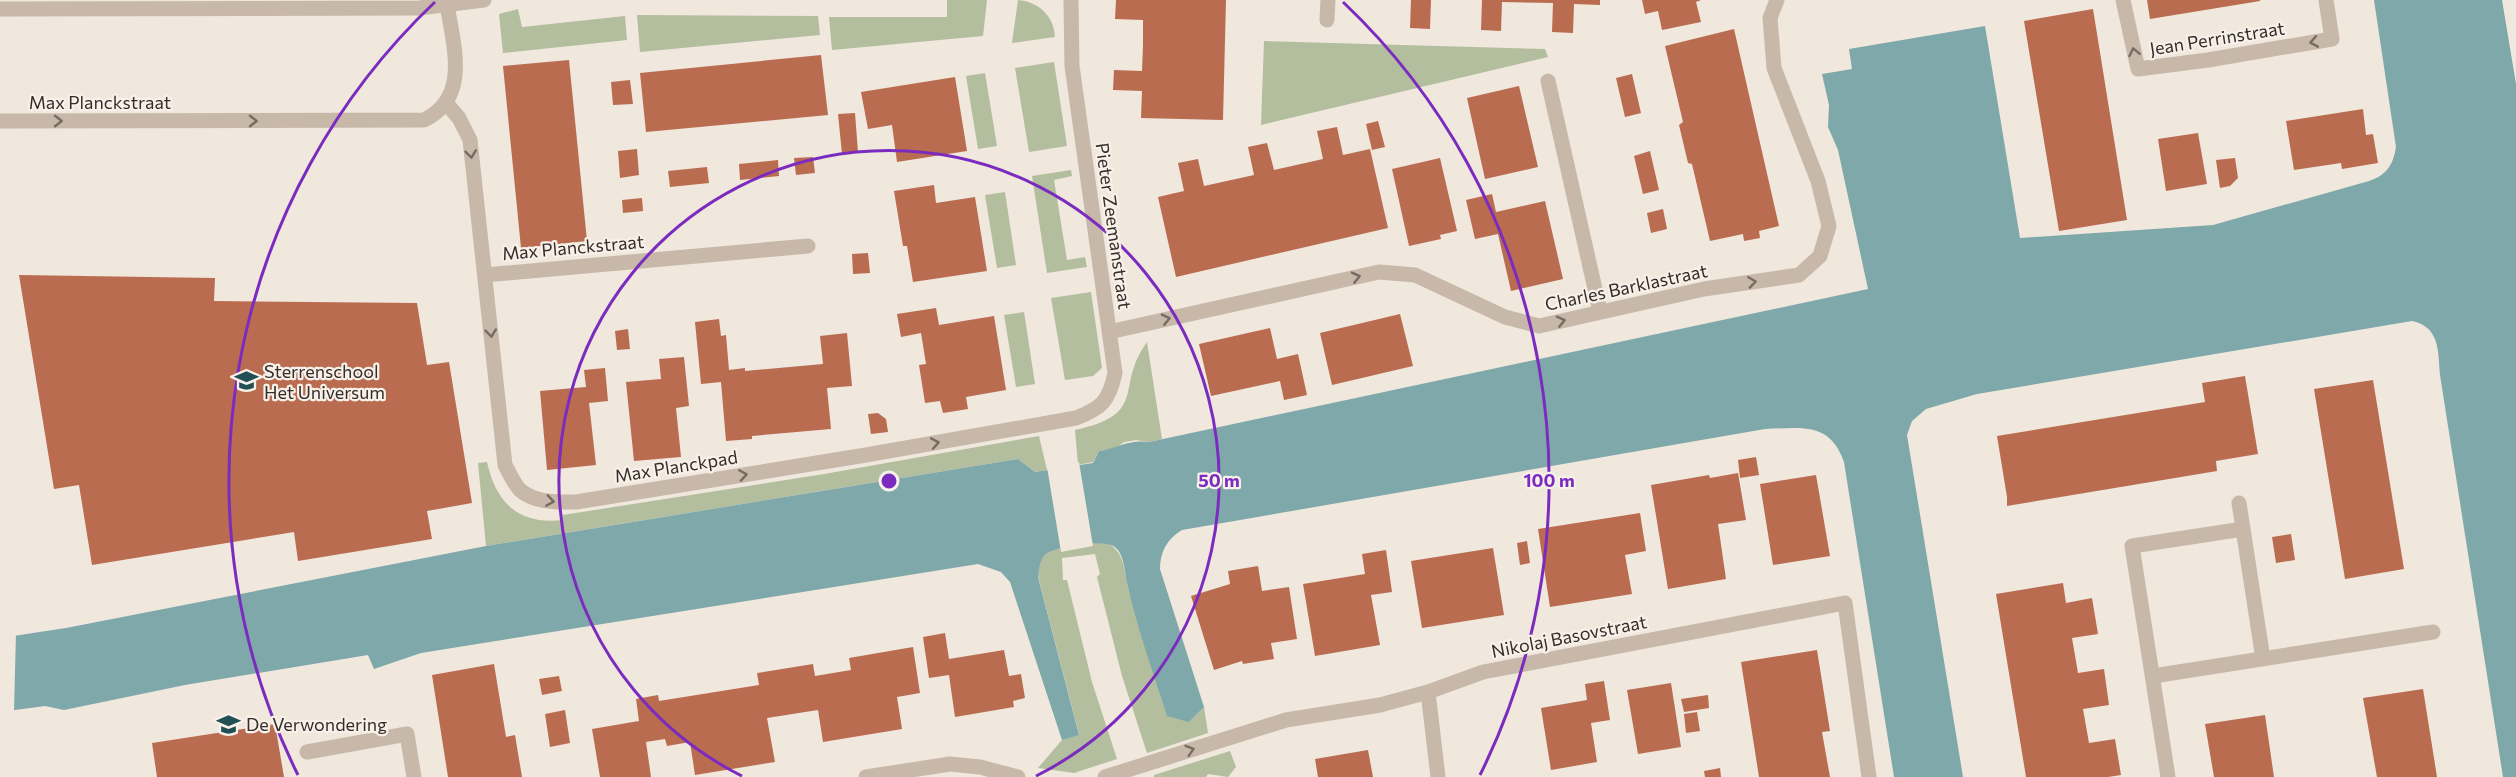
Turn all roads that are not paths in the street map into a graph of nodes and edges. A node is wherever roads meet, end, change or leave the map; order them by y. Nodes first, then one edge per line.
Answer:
1 (484, 0) edge
2 (1071, 0) edge
3 (1328, 0) edge
4 (1778, 0) edge
5 (2123, 0) edge
6 (2326, 0) edge
7 (447, 4) junction
8 (0, 9) edge
9 (1327, 20) dead end
10 (1548, 81) dead end
11 (446, 103) junction
12 (0, 121) edge
13 (808, 246) dead end
14 (486, 274) junction
15 (1600, 311) junction
16 (1109, 332) junction
17 (1057, 422) joint
18 (2239, 503) dead end
19 (2243, 529) junction
20 (2433, 632) dead end
21 (2263, 659) junction
22 (2152, 676) junction
23 (1428, 692) junction
24 (307, 752) dead end
25 (414, 777) edge
26 (866, 777) edge
27 (1018, 777) edge
28 (1105, 777) edge
29 (1438, 777) edge
30 (1869, 777) edge
31 (2168, 777) edge

1 - 7 street
2 - 16 street, Pieter Zeemanstraat
3 - 9 street
15 -> 4 street, Charles Barklastraat
6 -> 5 street, Jean Perrinstraat
7 - 8 street
7 - 11 street
10 - 15 street
12 -> 11 street, Max Planckstraat
11 -> 14 street, Max Planckstraat
13 - 14 street, Max Planckstraat
14 -> 17 street, Max Planckpad
16 -> 15 street, Charles Barklastraat
16 - 17 street, Pieter Zeemanstraat
18 - 19 street
19 - 21 street
19 - 22 street
20 - 21 street
21 - 22 street
22 - 31 street
28 -> 23 street, Nikolaj Basovstraat
23 - 29 street
23 - 30 street, Nikolaj Basovstraat
24 - 25 street
26 - 27 street

